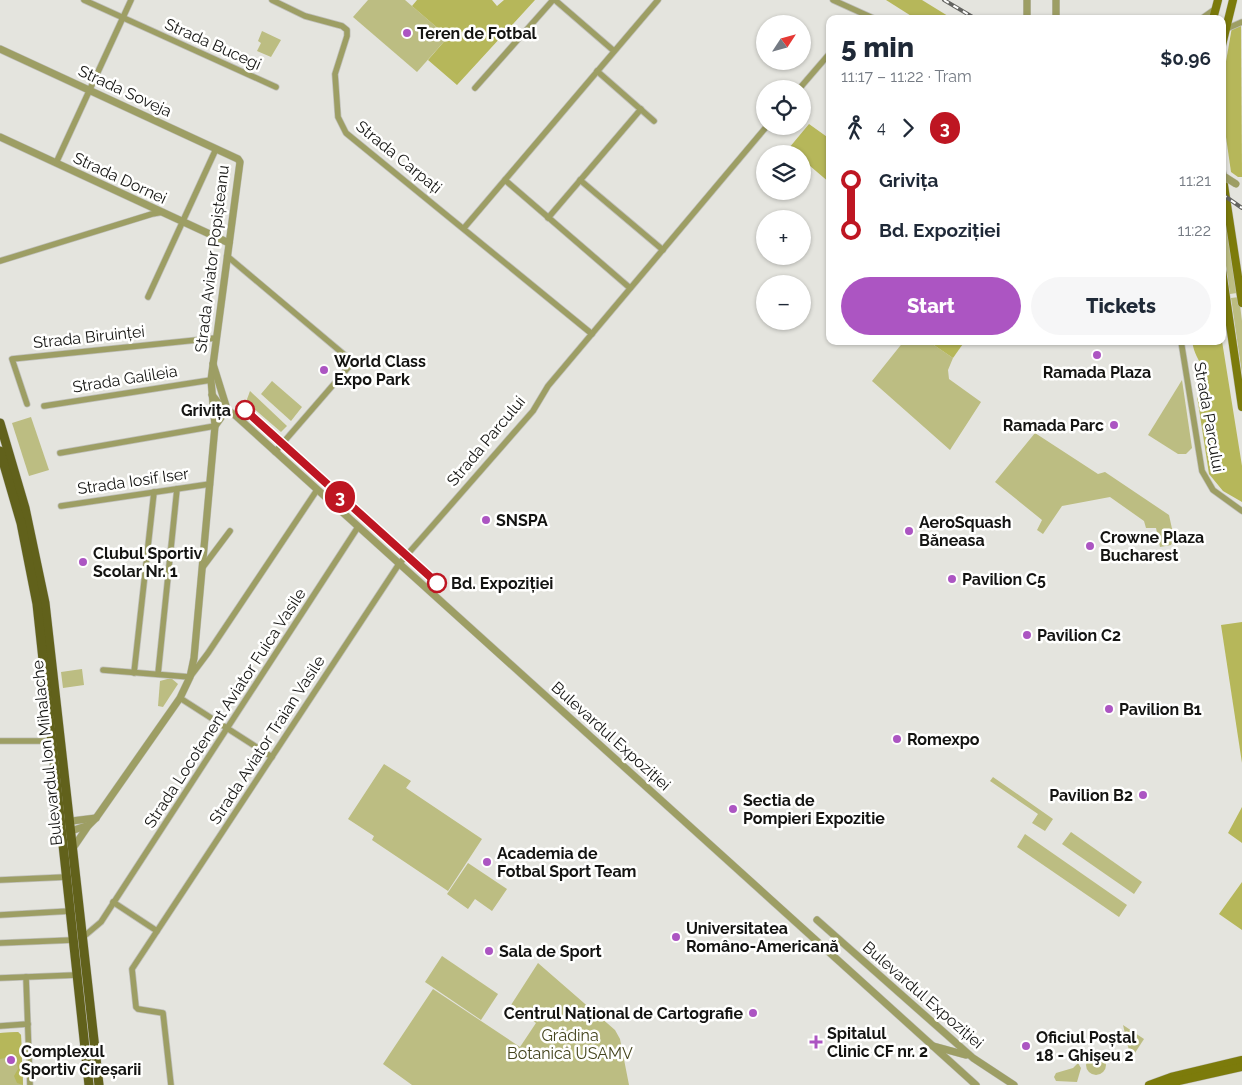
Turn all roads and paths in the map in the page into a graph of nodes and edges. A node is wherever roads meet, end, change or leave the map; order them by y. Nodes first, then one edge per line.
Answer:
1 (84, 0) edge
2 (131, 0) edge
3 (272, 0) edge
4 (554, 0) edge
5 (658, 0) edge
6 (833, 0) edge
7 (1027, 0) edge
8 (1056, 0) edge
9 (1218, 0) edge
10 (1233, 0) edge
11 (1215, 9) junction
12 (865, 15) edge
13 (1027, 15) edge
14 (1056, 15) edge
15 (1207, 15) edge
16 (1213, 15) edge
17 (123, 18) junction
18 (1242, 22) edge
19 (1226, 29) joint
20 (0, 49) edge
21 (614, 51) junction
22 (826, 57) edge
23 (597, 71) junction
24 (807, 80) edge
25 (276, 87) dead end
26 (475, 88) dead end
27 (89, 90) junction
28 (641, 109) junction
29 (654, 121) dead end
30 (760, 135) edge
31 (0, 137) edge
32 (216, 149) junction
33 (238, 159) joint
34 (56, 163) junction
35 (1226, 176) edge
36 (505, 180) junction
37 (580, 180) junction
38 (1239, 185) edge
39 (1226, 199) edge
40 (163, 212) junction
41 (548, 218) junction
42 (183, 222) junction
43 (464, 228) junction
44 (229, 243) junction
45 (663, 250) junction
46 (227, 256) junction
47 (0, 262) edge
48 (630, 288) junction
49 (148, 297) dead end
50 (1226, 297) edge
51 (1242, 303) edge
52 (592, 334) junction
53 (216, 338) junction
54 (1183, 345) edge
55 (212, 363) junction
56 (211, 380) junction
57 (212, 395) junction
58 (27, 404) dead end
59 (44, 406) dead end
60 (1242, 407) edge
61 (227, 409) junction
62 (213, 414) junction
63 (0, 423) edge
64 (215, 426) junction
65 (2, 439) edge
66 (0, 451) edge
67 (275, 452) junction
68 (60, 453) dead end
69 (210, 484) junction
70 (177, 489) junction
71 (317, 490) junction
72 (154, 492) junction
73 (61, 506) dead end
74 (1242, 511) edge
75 (358, 527) junction
76 (230, 530) dead end
77 (399, 564) junction
78 (203, 567) junction
79 (103, 670) dead end
80 (134, 672) junction
81 (158, 674) junction
82 (190, 677) junction
83 (180, 698) junction
84 (228, 730) junction
85 (0, 741) edge
86 (56, 741) junction
87 (272, 757) junction
88 (96, 818) junction
89 (65, 822) junction
90 (89, 825) junction
91 (66, 832) junction
92 (73, 848) junction
93 (67, 877) junction
94 (0, 880) edge
95 (113, 902) junction
96 (70, 911) junction
97 (0, 915) edge
98 (817, 920) dead end
99 (157, 931) junction
100 (78, 939) junction
101 (0, 943) edge
102 (77, 975) junction
103 (26, 977) junction
104 (0, 978) edge
105 (28, 1024) junction
106 (0, 1026) edge
107 (933, 1046) junction
108 (973, 1058) junction
109 (1242, 1060) edge
110 (1242, 1067) edge
111 (96, 1084) edge
112 (30, 1085) edge
113 (171, 1085) edge
114 (976, 1085) edge
115 (1014, 1085) edge
116 (1149, 1085) edge
117 (1160, 1085) edge

1 - 17 street, Strada Bucegi
2 - 17 street
3 - 43 street, Strada Carpați
4 - 21 street
4 - 26 street
5 - 21 street
6 - 12 street
7 - 13 street
8 - 14 street
9 - 11 main road
10 - 19 main road
11 - 15 street
11 - 16 main road
17 - 25 street, Strada Bucegi
17 - 27 street
18 - 19 street
20 - 27 street, Strada Soveja
21 - 23 street
22 - 24 street
23 - 28 street
23 - 36 street
27 - 32 street, Strada Soveja
27 - 34 street
28 - 29 street
28 - 37 street
30 - 45 street, Strada Parcului
31 - 34 street, Strada Dornei
32 - 33 street, Strada Soveja
32 - 42 street
33 - 44 street, Strada Aviator Popișteanu
34 - 40 street, Strada Dornei
35 - 38 street, bridge
36 - 41 street
36 - 43 street
37 - 41 street
37 - 45 street
39 - 51 main road
40 - 42 street, Strada Dornei
40 - 47 street
41 - 48 street
42 - 44 street, Strada Dornei
42 - 49 street
43 - 52 street
44 - 46 street, Strada Aviator Popișteanu
45 - 48 street, Strada Parcului
46 - 53 street, Strada Aviator Popișteanu
46 - 67 street
48 - 52 street, Strada Parcului
50 - 60 main road
52 - 77 street, Strada Parcului
53 - 55 street, Strada Aviator Popișteanu
53 - 58 street, Strada Biruinței
54 - 74 street, Strada Parcului
55 - 56 street, Strada Aviator Popișteanu
55 - 61 street, Strada Aviator Popișteanu
56 - 57 street, Strada Aviator Popișteanu
56 - 59 street, Strada Galileia
57 - 61 street, Bulevardul Expoziției
57 - 62 street, Strada Aviator Popișteanu
61 - 62 street
61 - 64 street
61 - 67 street, Bulevardul Expoziției
62 - 64 street, Strada Aviator Popișteanu
63 - 65 main road, Bulevardul Ion Mihalache
64 - 68 street
64 - 69 street, Strada Aviator Popișteanu
65 - 86 main road, Bulevardul Ion Mihalache
66 - 86 main road, Bulevardul Ion Mihalache
67 - 71 street, Bulevardul Expoziției
69 - 70 street, Strada Iosif Iser
69 - 78 street, Strada Aviator Popișteanu
70 - 72 street, Strada Iosif Iser
70 - 81 street
71 - 75 street, Bulevardul Expoziției
71 - 82 street
72 - 73 street, Strada Iosif Iser
72 - 80 street
75 - 77 street, Bulevardul Expoziției
75 - 84 street, Strada Locotenent Aviator Fuica Vasile
76 - 78 street
77 - 87 street, Strada Aviator Traian Vasile
77 - 107 street, Bulevardul Expoziției
78 - 82 street, Strada Aviator Popișteanu
79 - 80 street
80 - 81 street
81 - 82 street
82 - 83 street, Strada Aviator Popișteanu
83 - 84 street
83 - 88 street, Strada Aviator Popișteanu
84 - 87 street
84 - 95 street, Strada Locotenent Aviator Fuica Vasile
85 - 86 street
86 - 89 main road, Bulevardul Ion Mihalache
87 - 99 street, Strada Aviator Traian Vasile
88 - 89 street
88 - 90 street, Strada Aviator Popișteanu
89 - 91 main road, Bulevardul Ion Mihalache
90 - 91 street, Strada Aviator Popișteanu
90 - 92 street
91 - 92 main road, Bulevardul Ion Mihalache
91 - 93 main road, Bulevardul Ion Mihalache
92 - 100 main road, Bulevardul Ion Mihalache
93 - 94 street
93 - 96 main road, Bulevardul Ion Mihalache
95 - 99 street
95 - 100 street, Strada Locotenent Aviator Fuica Vasile
96 - 97 street
96 - 100 main road, Bulevardul Ion Mihalache
98 - 108 street, Bulevardul Expoziției
99 - 113 street, Strada Aviator Traian Vasile
100 - 101 street
100 - 102 main road, Bulevardul Ion Mihalache
100 - 111 main road, Bulevardul Ion Mihalache
102 - 103 street
102 - 111 main road, Bulevardul Ion Mihalache
103 - 104 street
103 - 105 street
105 - 106 street
105 - 112 street
107 - 108 street
107 - 114 street, Bulevardul Expoziției
108 - 115 street, Bulevardul Expoziției
109 - 116 main road
110 - 117 main road

